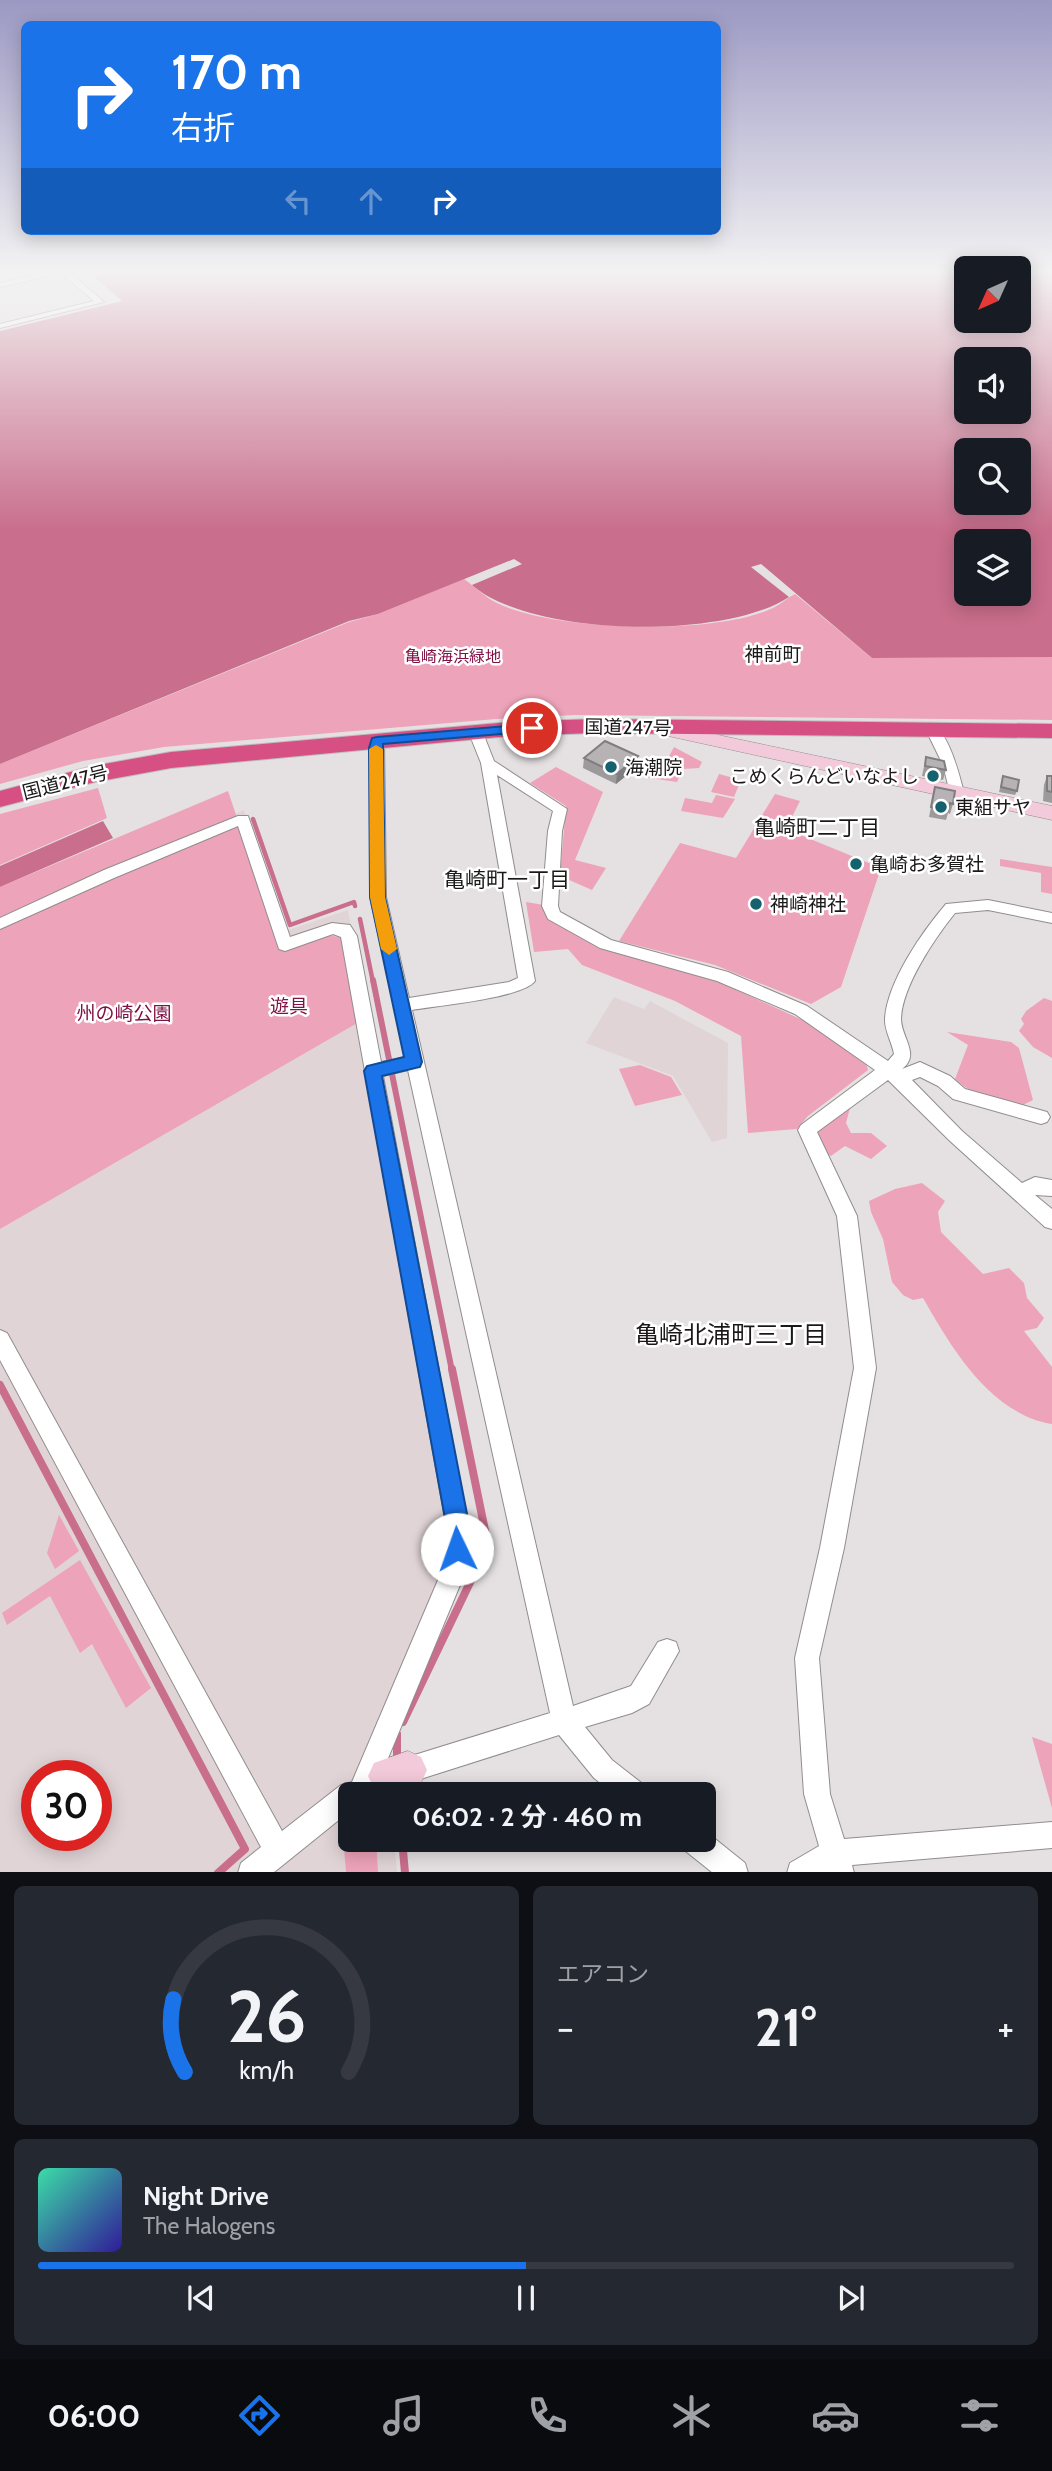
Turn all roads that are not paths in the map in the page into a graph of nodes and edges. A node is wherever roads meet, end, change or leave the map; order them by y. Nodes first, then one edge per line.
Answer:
1 (657, 728) junction
2 (933, 730) junction
3 (1052, 731) edge
4 (477, 733) junction
5 (377, 741) junction
6 (488, 762) junction
7 (957, 793) junction
8 (0, 799) edge
9 (1052, 813) edge
10 (1052, 918) edge
11 (0, 924) edge
12 (402, 1005) junction
13 (414, 1062) junction
14 (380, 1069) junction
15 (894, 1074) junction
16 (1041, 1118) dead end
17 (1052, 1188) edge
18 (1022, 1193) junction
19 (1052, 1220) edge
20 (0, 1340) edge
21 (667, 1651) dead end
22 (564, 1721) junction
23 (372, 1782) edge
24 (375, 1782) edge
25 (620, 1782) edge
26 (338, 1807) edge
27 (1052, 1835) edge
28 (277, 1849) junction
29 (710, 1852) edge
30 (838, 1863) edge
31 (251, 1872) edge
32 (735, 1872) edge
33 (800, 1872) edge

1 - 2 highway, 国道247号
1 - 4 highway, 国道247号
1 - 7 street
2 - 3 highway, 国道247号
2 - 7 street
4 - 5 highway, 国道247号
4 - 6 street
5 - 8 highway, 国道247号
5 - 12 street
6 - 12 street
6 - 15 street
7 - 9 street
10 - 15 street
11 - 14 street
12 - 13 street
13 - 14 street
13 - 22 street
14 - 23 street
15 - 16 street
15 - 18 street
15 - 30 street
17 - 18 street
18 - 19 street
20 - 28 street
21 - 22 street
22 - 24 street
22 - 25 street
26 - 28 street
27 - 30 street
28 - 31 street
29 - 32 street
30 - 33 street

